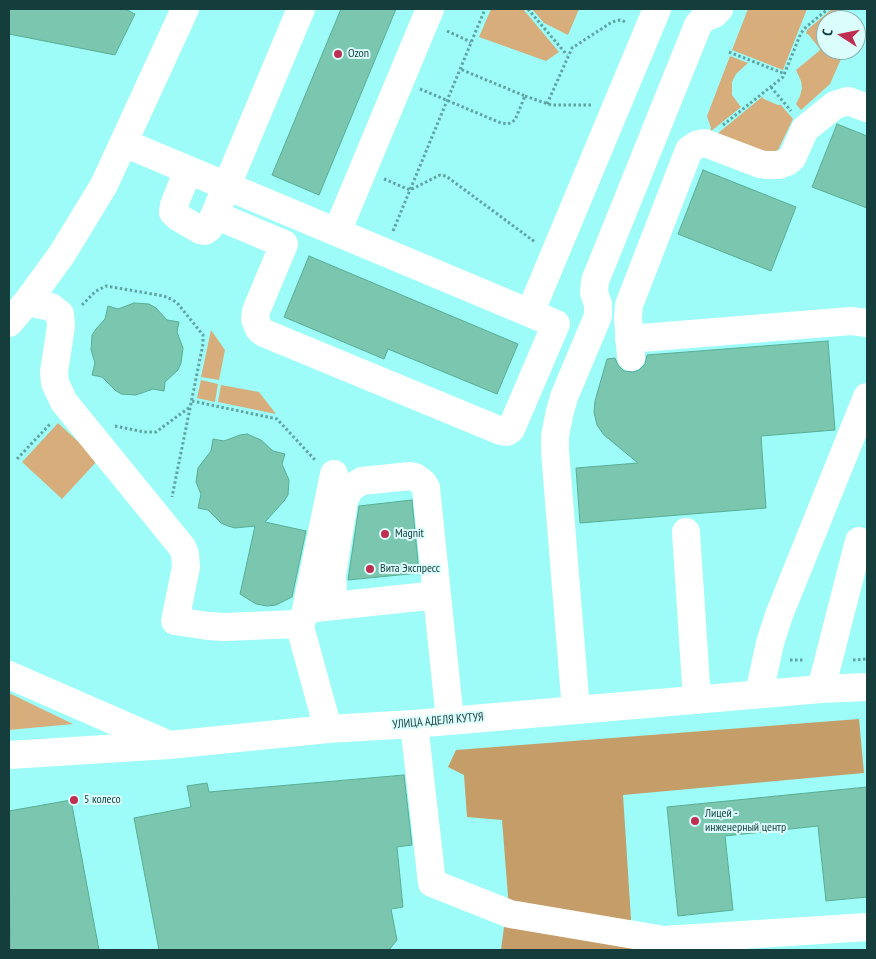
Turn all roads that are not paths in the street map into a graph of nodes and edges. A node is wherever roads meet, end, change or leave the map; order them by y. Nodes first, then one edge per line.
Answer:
1 (185, 9) edge
2 (301, 9) edge
3 (430, 9) edge
4 (719, 9) edge
5 (652, 20) edge
6 (867, 108) edge
7 (124, 143) junction
8 (188, 170) junction
9 (227, 186) junction
10 (215, 215) junction
11 (337, 232) junction
12 (27, 302) junction
13 (530, 313) junction
14 (9, 323) edge
15 (867, 323) edge
16 (867, 397) edge
17 (333, 477) road end
18 (686, 532) dead end
19 (859, 541) dead end
20 (437, 595) junction
21 (334, 606) junction
22 (303, 616) junction
23 (9, 675) edge
24 (867, 687) edge
25 (821, 689) junction
26 (759, 694) junction
27 (697, 700) junction
28 (576, 710) junction
29 (450, 720) junction
30 (414, 724) junction
31 (328, 729) junction
32 (169, 745) junction
33 (9, 755) edge
34 (867, 927) edge

1 - 7 street
2 - 9 street
3 - 11 street
4 - 28 street
5 - 13 street
6 - 15 street
7 - 8 street
7 - 12 street
8 - 9 street
8 - 10 street
9 - 10 street
9 - 11 street
10 - 13 street
11 - 13 street
12 - 14 street
12 - 22 street
16 - 26 street
17 - 22 street
18 - 27 street
19 - 25 street
20 - 21 street
20 - 21 street
20 - 29 street
21 - 22 street
22 - 31 street
23 - 32 street
24 - 25 street, УЛИЦА АДЕЛЯ КУТУЯ
25 - 26 street, УЛИЦА АДЕЛЯ КУТУЯ
26 - 27 street, УЛИЦА АДЕЛЯ КУТУЯ
27 - 28 street, УЛИЦА АДЕЛЯ КУТУЯ
28 - 29 street, УЛИЦА АДЕЛЯ КУТУЯ
29 - 30 street, УЛИЦА АДЕЛЯ КУТУЯ
30 - 31 street, УЛИЦА АДЕЛЯ КУТУЯ
30 - 34 street
31 - 32 street, УЛИЦА АДЕЛЯ КУТУЯ
32 - 33 street, УЛИЦА АДЕЛЯ КУТУЯ

